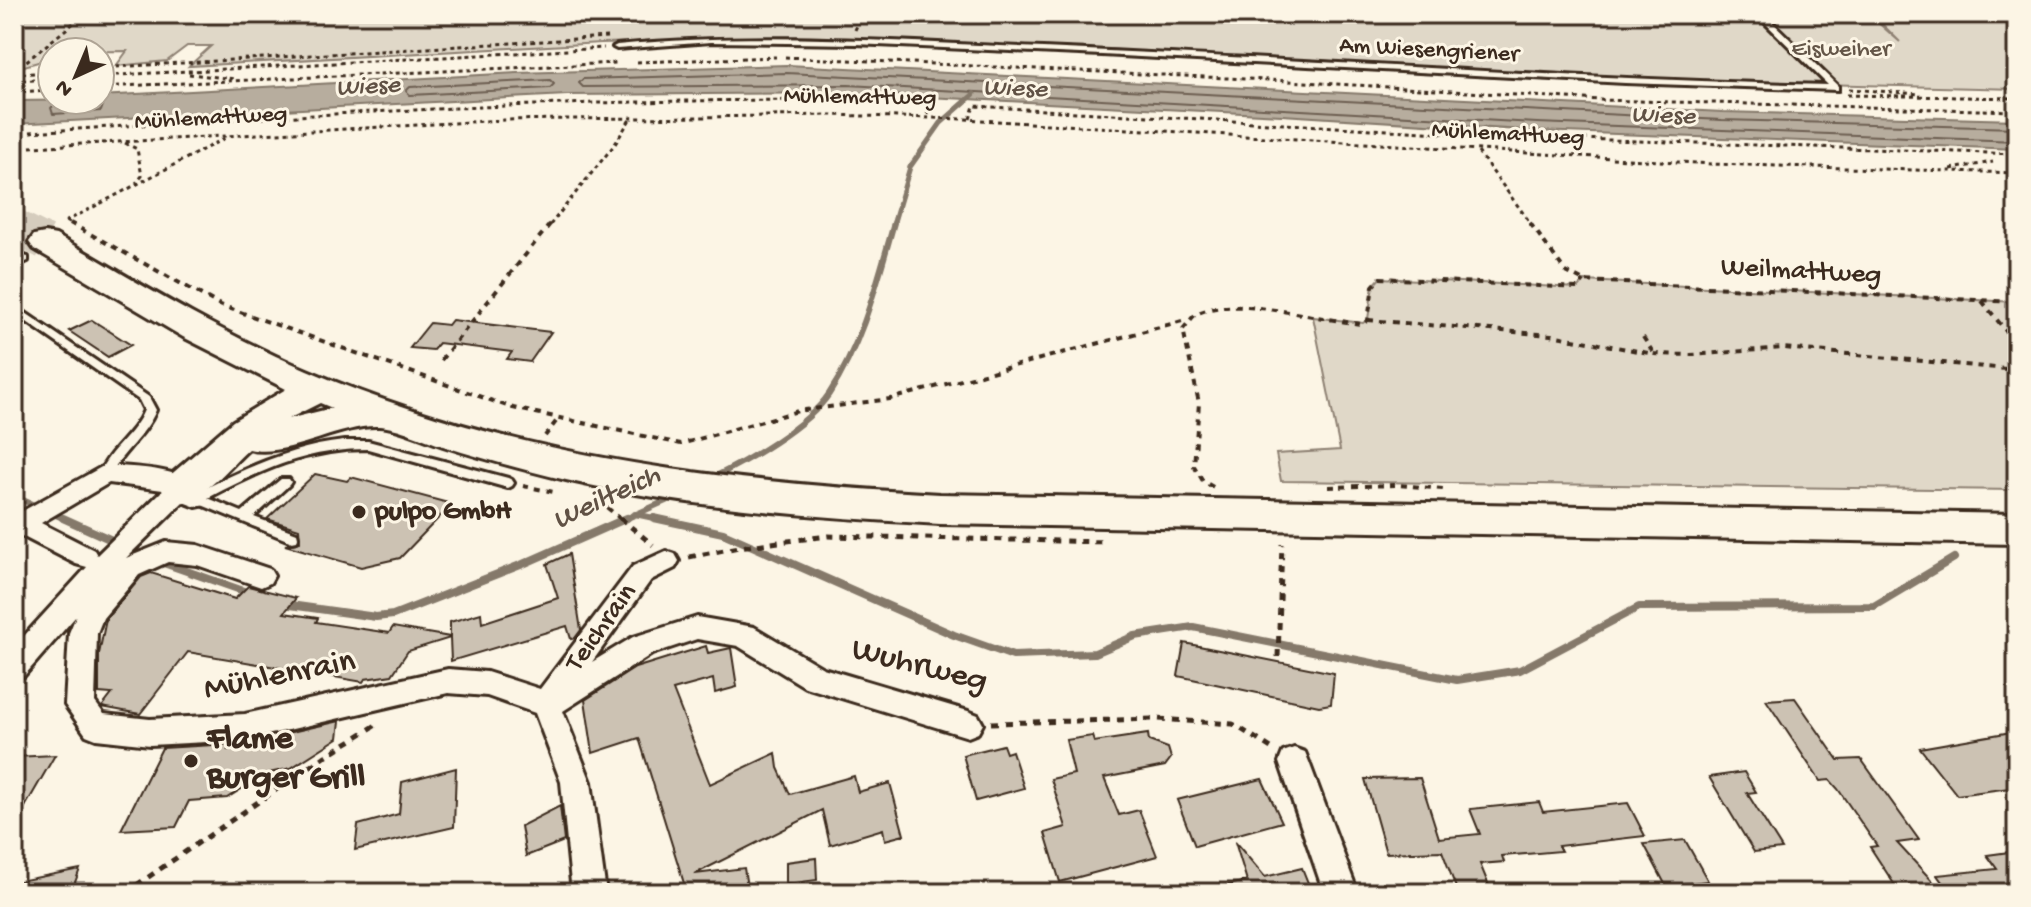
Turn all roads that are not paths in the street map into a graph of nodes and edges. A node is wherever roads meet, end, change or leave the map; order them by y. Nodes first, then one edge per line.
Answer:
1 (1760, 14) edge
2 (617, 47) road end
3 (40, 243) tunnel mouth
4 (14, 308) edge
5 (244, 356) junction
6 (321, 389) junction
7 (387, 412) junction
8 (255, 433) junction
9 (105, 474) junction
10 (285, 482) dead end
11 (508, 483) dead end
12 (194, 485) junction
13 (244, 518) junction
14 (17, 523) edge
15 (1999, 528) edge
16 (292, 537) dead end
17 (85, 557) dead end
18 (122, 561) junction
19 (666, 561) dead end
20 (261, 576) dead end
21 (14, 667) edge
22 (547, 704) junction
23 (968, 724) road end
24 (1294, 762) road end
25 (589, 893) edge
26 (1341, 893) edge

1 - 2 lane, Am Wiesengriener
3 - 5 main road
4 - 9 lane
5 - 6 main road
5 - 8 main road
6 - 7 main road
6 - 8 main road
7 - 8 main road
7 - 15 main road
8 - 12 main road
9 - 12 street
9 - 14 street
10 - 13 lane
11 - 12 lane
12 - 13 lane
12 - 18 street
13 - 16 lane
14 - 17 street
18 - 20 street, Mühlenrain
18 - 21 street
18 - 22 street, Mühlenrain
19 - 22 street, Teichrain
22 - 23 street, Wuhrweg
22 - 25 street
24 - 26 street

